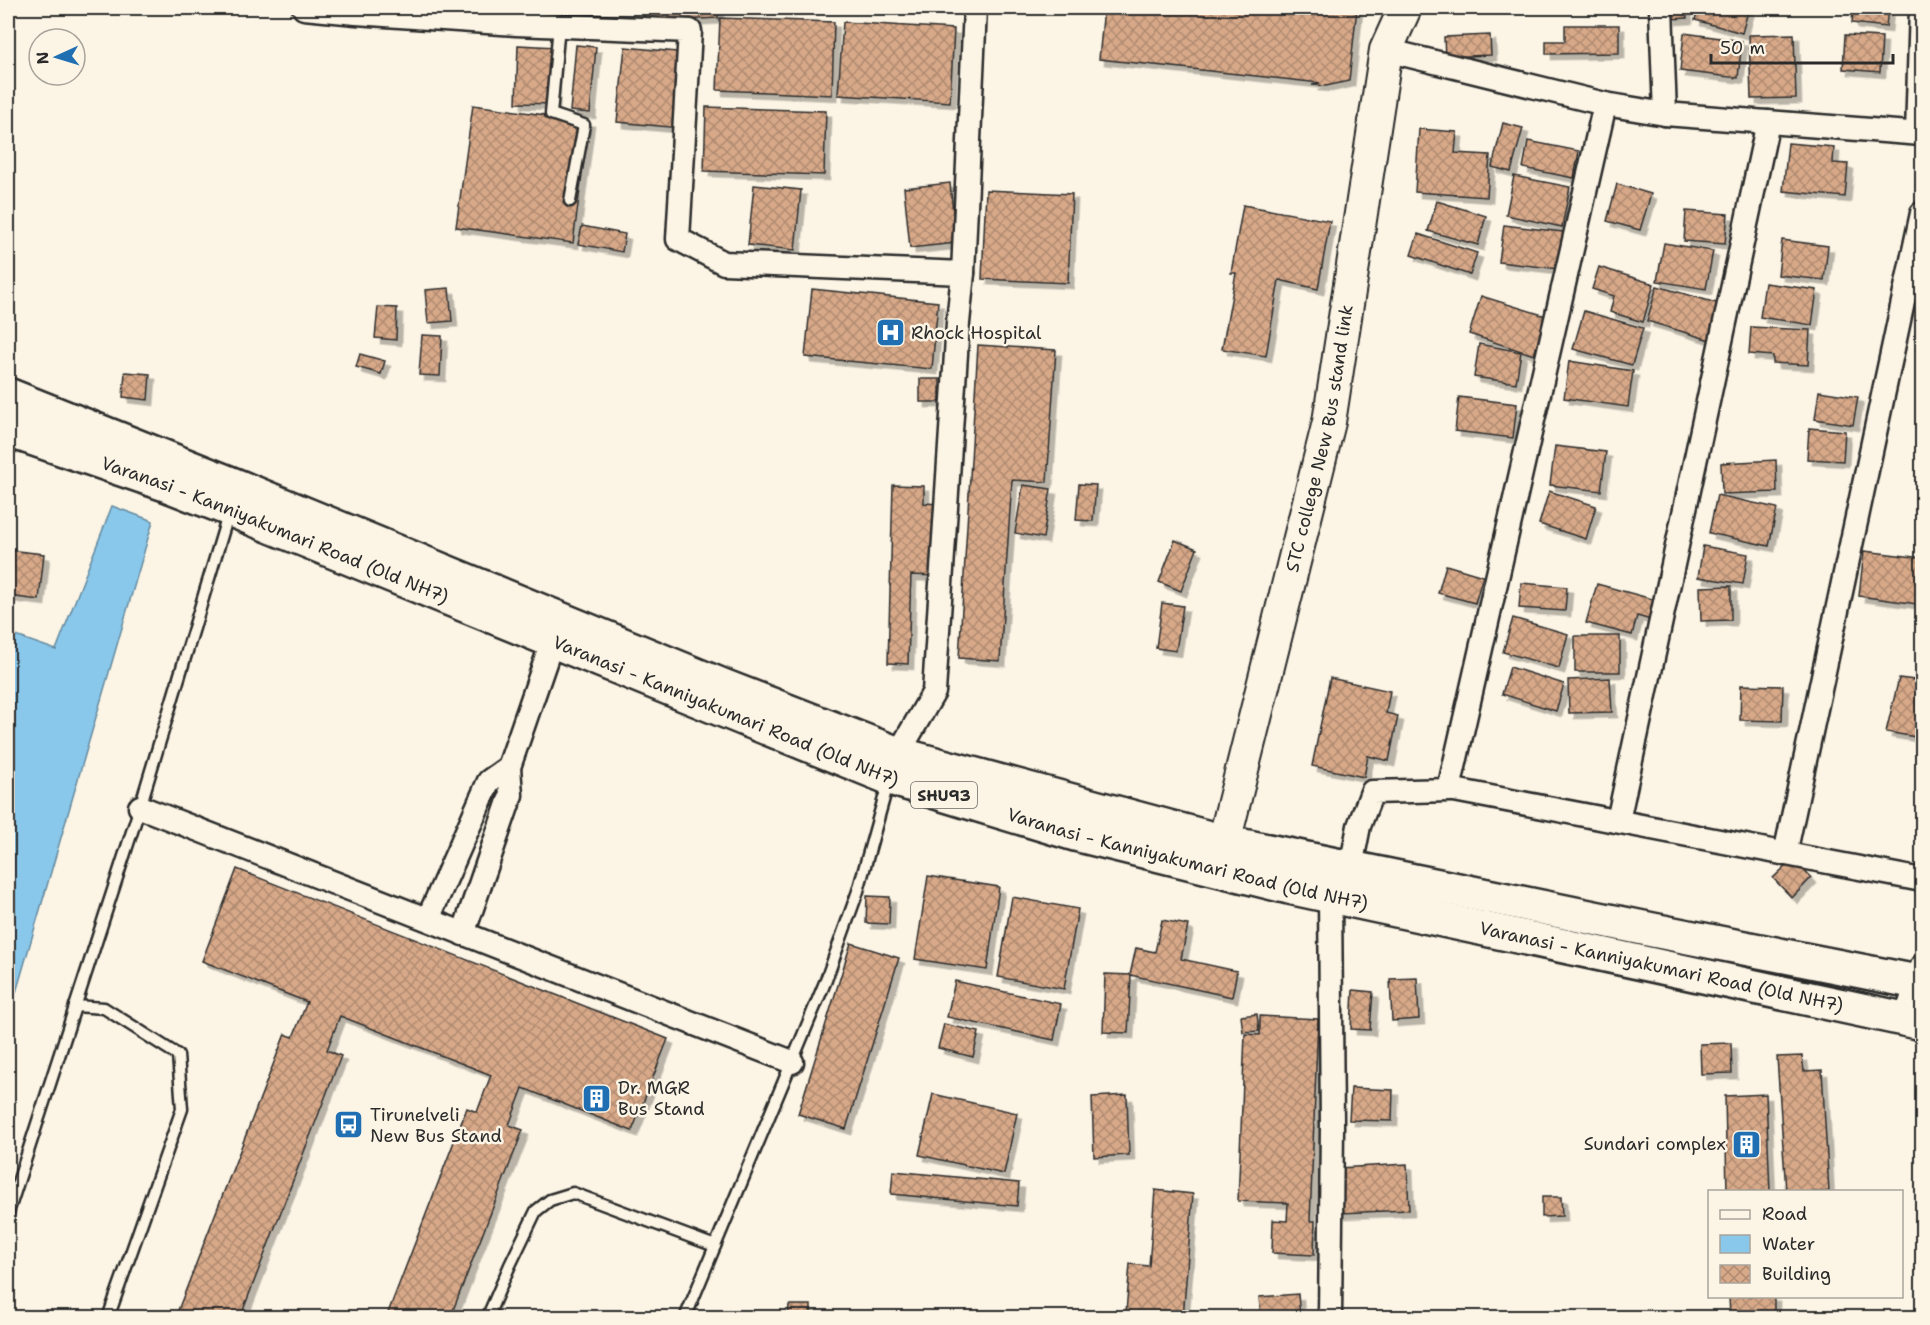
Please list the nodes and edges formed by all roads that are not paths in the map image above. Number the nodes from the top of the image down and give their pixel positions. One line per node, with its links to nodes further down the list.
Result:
1 (304, 8): 7 (street)
2 (975, 8): 15 (street)
3 (1387, 8): 8 (street)
4 (1405, 8): 8 (street, STC college New Bus stand link)
5 (1661, 8): 10 (street)
6 (1921, 8): 12 (street)
7 (559, 25): 13 (lane); 15 (street)
8 (1386, 50): 9 (street); 26 (street, STC college New Bus stand link)
9 (1605, 104): 10 (street); 22 (street)
10 (1665, 114): 11 (street)
11 (1768, 122): 12 (street); 24 (street)
12 (1920, 134)
13 (570, 201)
14 (1923, 213): 25 (street)
15 (963, 273): 20 (street)
16 (8, 395): 18 (main road, Varanasi - Kanniyakumari Road (Old NH7) / SHU93)
17 (8, 430): 18 (main road, Varanasi - Kanniyakumari Road (Old NH7) / SHU93)
18 (234, 498): 19 (main road, Varanasi - Kanniyakumari Road (Old NH7) / SHU93); 20 (main road, Varanasi - Kanniyakumari Road (Old NH7) / SHU93); 23 (lane)
19 (552, 642): 20 (main road, Varanasi - Kanniyakumari Road (Old NH7) / SHU93); 21 (street)
20 (894, 766): 26 (main road, Varanasi - Kanniyakumari Road (Old NH7) / SHU93); 35 (lane)
21 (509, 767): 30 (street); 31 (street)
22 (1450, 790): 24 (street); 27 (street)
23 (140, 807): 30 (street); 33 (lane)
24 (1618, 821): 25 (street)
25 (1785, 854): 28 (street)
26 (1220, 855): 27 (main road, Varanasi - Kanniyakumari Road (Old NH7) / SHU93); 29 (main road, Varanasi - Kanniyakumari Road (Old NH7) / SHU93)
27 (1352, 867): 32 (main road, Varanasi - Kanniyakumari Road (Old NH7) / SHU93)
28 (1923, 880)
29 (1330, 896): 34 (main road, Varanasi - Kanniyakumari Road (Old NH7) / SHU93); 41 (street)
30 (428, 920): 31 (street)
31 (463, 933): 35 (street)
32 (1921, 977): 34 (street)
33 (75, 1006): 36 (lane); 38 (lane)
34 (1914, 1021)
35 (792, 1062): 37 (lane)
36 (8, 1212)
37 (715, 1246): 39 (lane); 40 (lane)
38 (108, 1317)
39 (488, 1317)
40 (685, 1317)
41 (1330, 1317)

